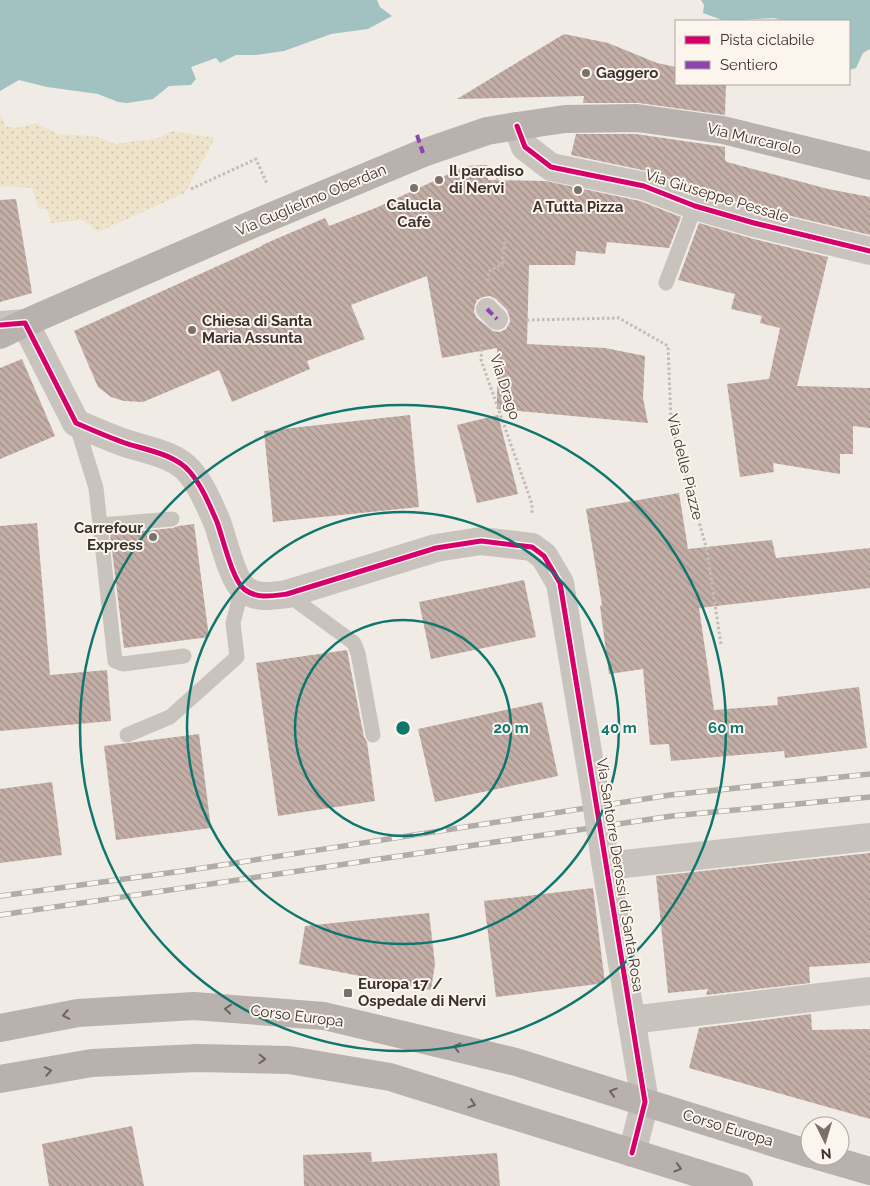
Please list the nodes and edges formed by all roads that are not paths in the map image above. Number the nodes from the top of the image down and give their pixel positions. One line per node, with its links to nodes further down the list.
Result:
1 (637, 118): 2 (main road, Via Guglielmo Oberdan); 3 (main road, Via Murcarolo)
2 (518, 126): 4 (street, Via Giuseppe Pessale); 7 (main road, Via Guglielmo Oberdan)
3 (870, 166)
4 (695, 206): 5 (street, Via Giuseppe Pessale); 6 (lane)
5 (870, 251)
6 (666, 283)
7 (12, 324): 8 (main road, Via Guglielmo Oberdan); 9 (street)
8 (0, 336)
9 (76, 423): 11 (lane); 12 (street)
10 (172, 519): 11 (lane)
11 (101, 525): 14 (lane)
12 (242, 588): 13 (street); 15 (lane)
13 (287, 594): 16 (lane); 18 (street, Via Santorre Derossi di Santa Rosa, bridge)
14 (184, 656)
15 (128, 735)
16 (373, 735)
17 (870, 837): 18 (street, Via Santorre Derossi di Santa Rosa)
18 (606, 863): 20 (street, Via Santorre Derossi di Santa Rosa)
19 (870, 991): 20 (street)
20 (631, 1020): 23 (street, Via Santorre Derossi di Santa Rosa)
21 (0, 1028): 23 (main road, Corso Europa, one-way to 21)
22 (0, 1079): 25 (main road, one-way to 25)
23 (645, 1102): 24 (main road, Corso Europa); 25 (street)
24 (800, 1151)
25 (632, 1153): 28 (main road, one-way to 28)
26 (850, 1165): 27 (main road)
27 (870, 1171)
28 (739, 1186)

